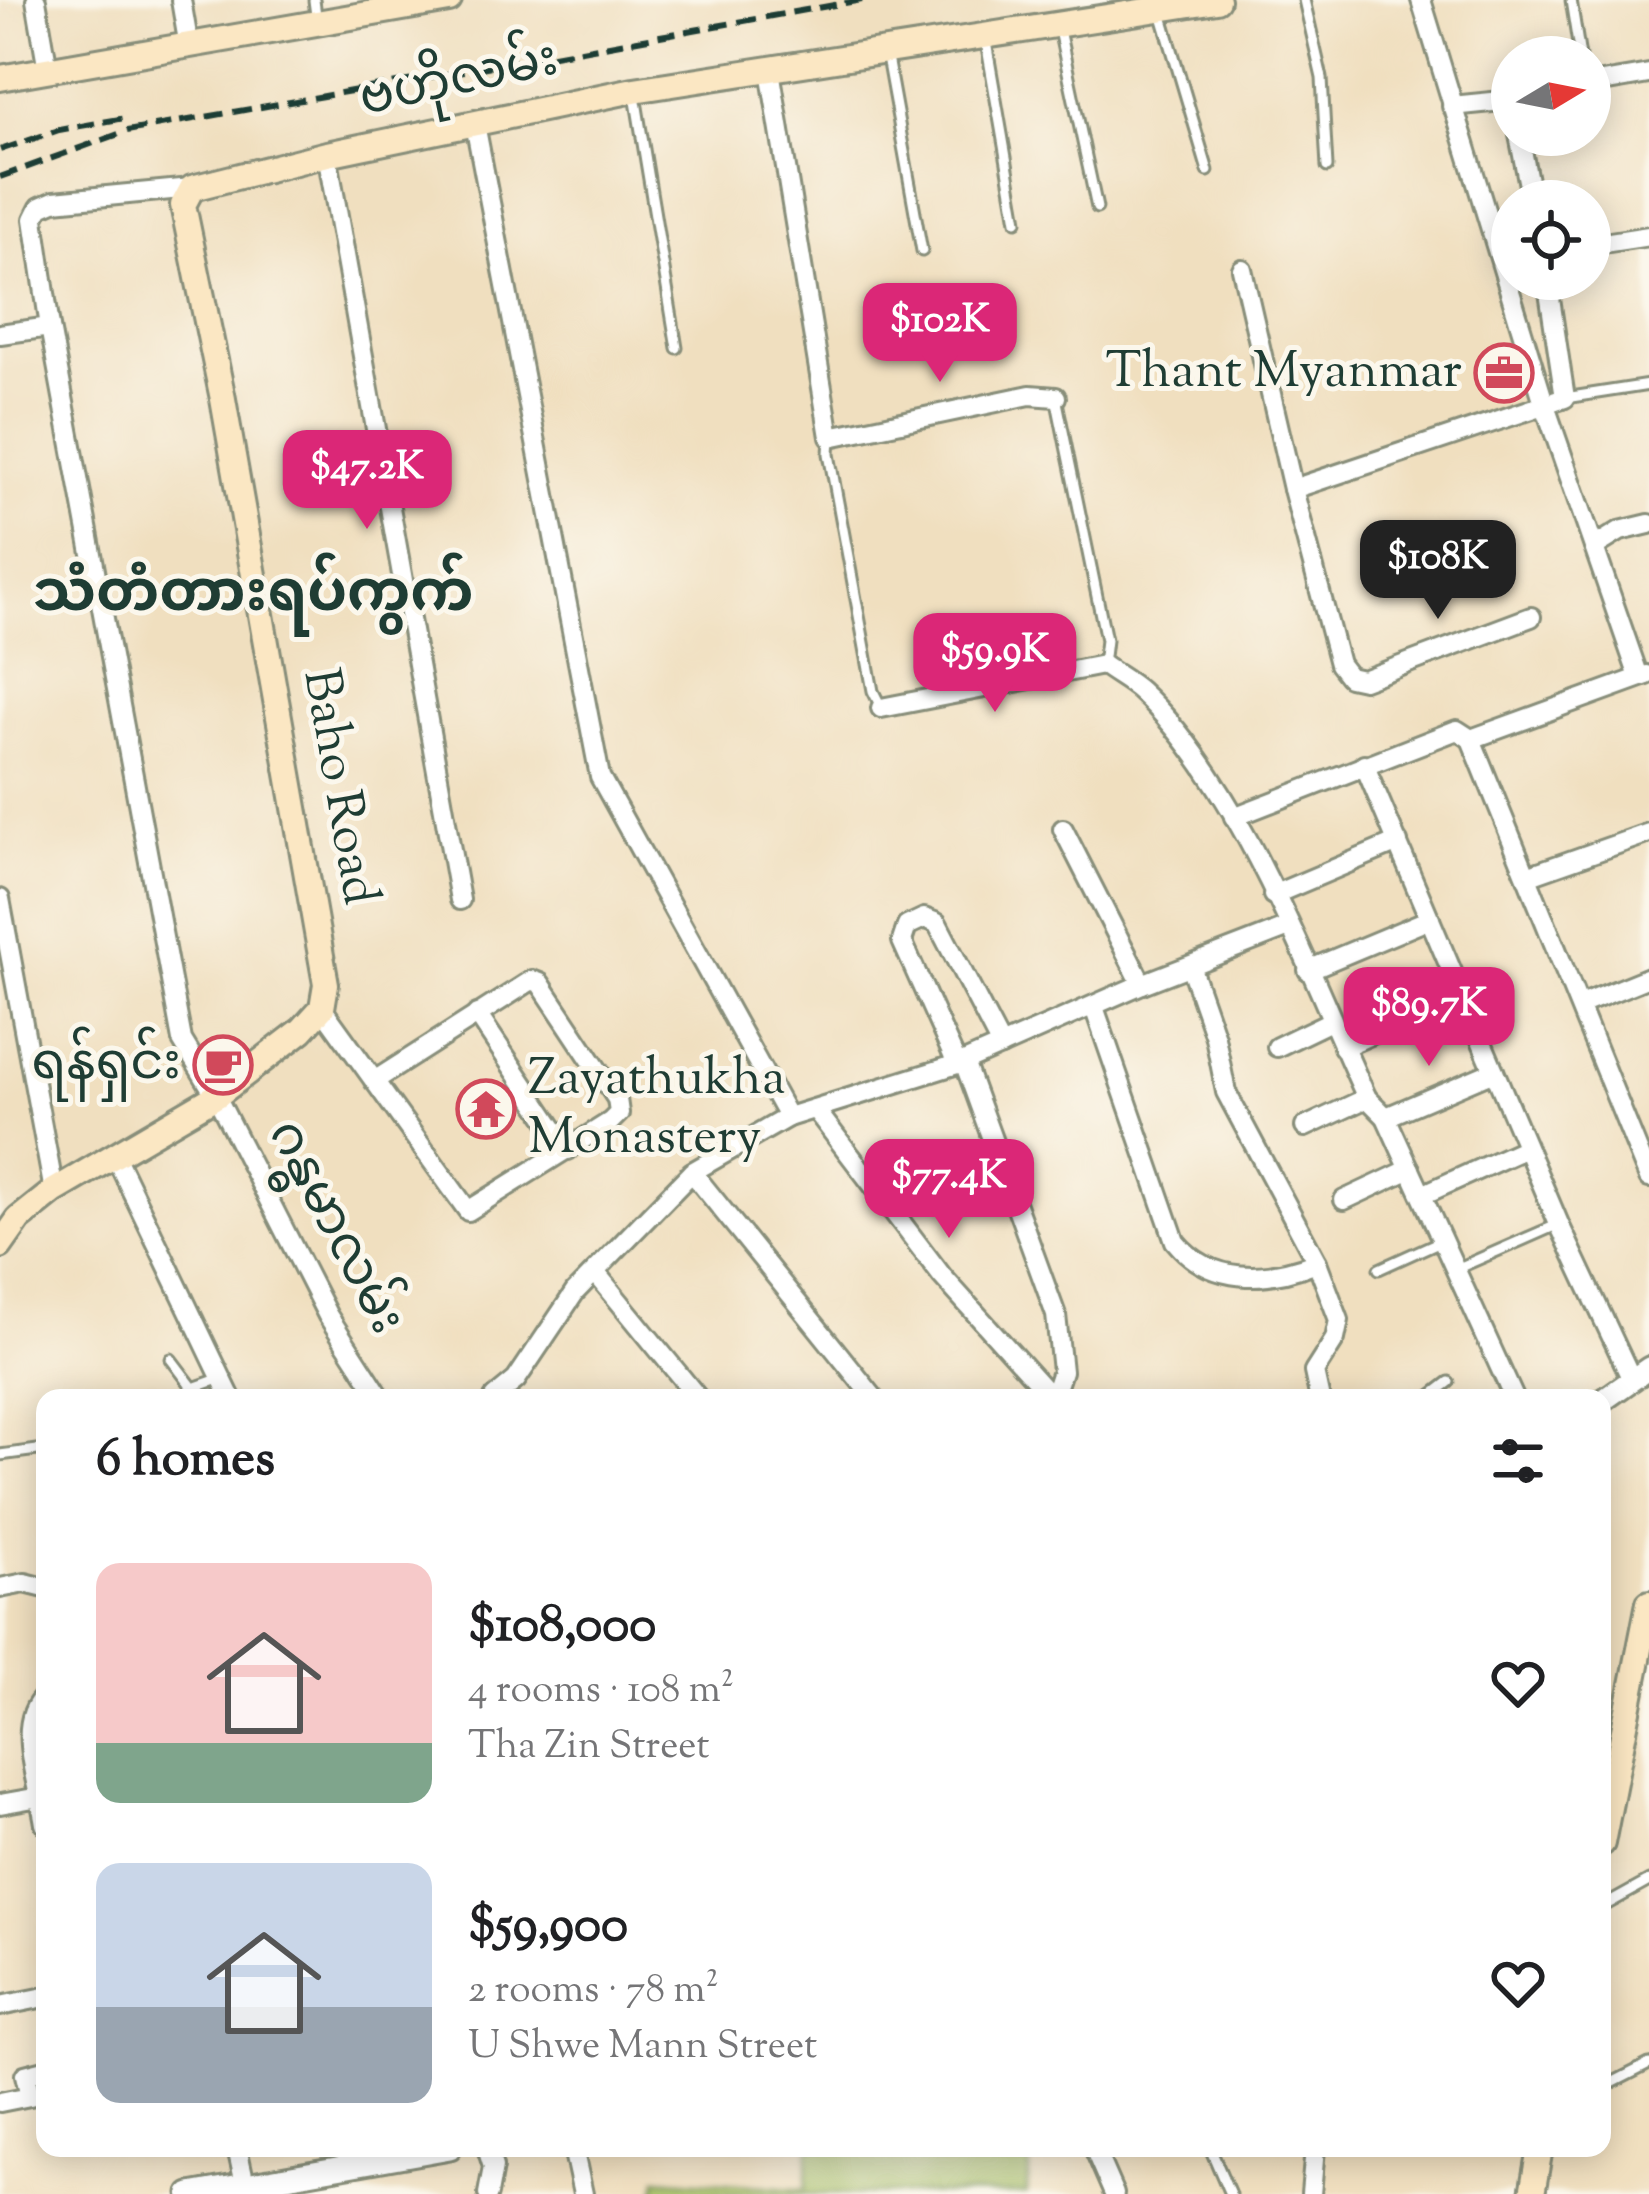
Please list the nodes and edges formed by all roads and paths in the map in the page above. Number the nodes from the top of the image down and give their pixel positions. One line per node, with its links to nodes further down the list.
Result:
1 (36, 0): 15 (street)
2 (181, 0): 13 (street)
3 (449, 0): 9 (main road)
4 (1217, 0): 8 (main road)
5 (1304, 0): 25 (lane)
6 (1421, 0): 22 (street)
7 (1571, 0): 12 (lane)
8 (1160, 9): 10 (main road, ဗဟိုလမ်း); 26 (lane)
9 (315, 11): 13 (main road)
10 (1058, 26): 11 (main road, ဗဟိုလမ်း); 28 (lane)
11 (985, 36): 14 (main road, ဗဟိုလမ်း); 29 (lane)
12 (1577, 36)
13 (189, 47): 15 (main road)
14 (886, 52): 16 (main road, ဗဟိုလမ်း); 32 (lane)
15 (48, 70): 18 (main road)
16 (770, 70): 20 (main road, ဗဟိုလမ်း); 42 (street)
17 (1649, 74): 19 (street)
18 (0, 78)
19 (1611, 80)
20 (634, 90): 23 (main road, ဗဟိုလမ်း); 37 (lane)
21 (1491, 103): 22 (street)
22 (1452, 106): 41 (street)
23 (475, 124): 24 (main road, ဗဟိုလမ်း); 81 (street)
24 (327, 154): 27 (main road, ဗဟိုလမ်း); 59 (street)
25 (1327, 167)
26 (1208, 171)
27 (192, 188): 35 (street, ဂန္ဓမာလမ်း); 69 (main road, Baho Road)
28 (1097, 208)
29 (1017, 221)
30 (1649, 236): 31 (street)
31 (1611, 242)
32 (922, 251)
33 (1242, 269): 43 (street)
34 (1549, 300): 40 (street)
35 (50, 327): 36 (street); 78 (street, ဂန္ဓမာလမ်း)
36 (0, 334)
37 (677, 348)
38 (1649, 385): 40 (lane)
39 (1056, 397): 42 (street); 47 (lane)
40 (1565, 398): 41 (street)
41 (1544, 403): 43 (street); 45 (street)
42 (830, 436): 49 (lane)
43 (1293, 489): 46 (street)
44 (1649, 524): 45 (street)
45 (1594, 547): 48 (street)
46 (1531, 616)
47 (1102, 665): 49 (street); 52 (street)
48 (1644, 676): 50 (street)
49 (881, 708)
50 (1471, 739): 51 (street); 56 (street)
51 (1364, 764): 52 (street); 55 (street)
52 (1234, 817): 57 (street)
53 (1063, 829): 65 (street)
54 (1649, 832): 56 (street)
55 (1398, 842): 57 (street); 60 (street)
56 (1527, 876): 67 (street)
57 (1273, 895): 61 (street)
58 (0, 899): 90 (street)
59 (460, 900)
60 (1430, 919): 63 (street); 66 (street)
61 (1289, 927): 62 (street); 63 (street)
62 (1191, 968): 65 (street); 96 (street)
63 (1308, 970): 71 (street)
64 (1649, 977): 67 (street)
65 (1142, 984): 68 (street)
66 (1462, 995): 74 (street); 76 (street)
67 (1580, 1005): 89 (street)
68 (1094, 1007): 72 (street); 96 (street)
69 (322, 1008): 77 (street); 78 (main road)
70 (477, 1014): 77 (street); 85 (street); 85 (street)
71 (1331, 1021): 73 (street); 74 (street)
72 (1001, 1046): 75 (street); 75 (street)
73 (1277, 1047)
74 (1343, 1047): 79 (street)
75 (960, 1063): 80 (street); 112 (street)
76 (1494, 1071): 82 (street); 84 (street)
77 (374, 1081): 85 (street)
78 (216, 1096): 86 (main road); 106 (street, ဂန္ဓမာလမ်း)
79 (1367, 1098): 82 (street); 83 (street)
80 (814, 1109): 81 (street); 111 (street)
81 (788, 1117): 88 (street)
82 (1386, 1117): 87 (street)
83 (1305, 1127)
84 (1526, 1148): 91 (street); 93 (street)
85 (568, 1150)
86 (116, 1158): 90 (main road); 102 (street)
87 (1410, 1168): 91 (street); 92 (street)
88 (692, 1172): 99 (street); 110 (street)
89 (1649, 1178)
90 (54, 1191): 95 (main road)
91 (1422, 1195): 94 (street)
92 (1344, 1200)
93 (1558, 1224): 98 (lane); 101 (street)
94 (1443, 1240): 97 (lane); 98 (street)
95 (0, 1246)
96 (1317, 1262): 113 (street)
97 (1379, 1269)
98 (1456, 1269): 115 (street)
99 (595, 1272): 103 (street); 109 (street)
100 (171, 1359): 102 (lane)
101 (1640, 1374): 116 (street)
102 (221, 1378): 105 (street)
103 (516, 1380): 107 (street); 108 (street)
104 (1449, 1382): 114 (lane)
105 (226, 1389)
106 (375, 1389)
107 (505, 1389)
108 (523, 1389)
109 (691, 1389)
110 (867, 1389)
111 (1044, 1389)
112 (1055, 1389)
113 (1318, 1389)
114 (1440, 1389)
115 (1510, 1389)
116 (1611, 1395)
117 (36, 1450): 118 (lane)
118 (0, 1455)
119 (36, 1586): 120 (street)
120 (0, 1588)
121 (1649, 1603): 125 (main road)
122 (36, 1705): 123 (street)
123 (36, 1766)
124 (36, 1797): 126 (street)
125 (1611, 1797)
126 (0, 1804)
127 (1649, 1881): 128 (lane)
128 (1611, 1902)
129 (36, 1999): 130 (street)
130 (0, 2006)
131 (1649, 2064): 133 (lane)
132 (36, 2073): 134 (street)
133 (1611, 2083)
134 (0, 2102)
135 (239, 2157): 143 (street)
136 (399, 2157): 143 (street)
137 (490, 2157): 145 (street)
138 (575, 2157): 146 (street)
139 (1098, 2157): 147 (street)
140 (1214, 2157): 148 (lane)
141 (1314, 2157): 149 (street)
142 (1538, 2157): 150 (main road)
143 (245, 2184): 144 (street)
144 (190, 2194)
145 (488, 2194)
146 (583, 2194)
147 (1114, 2194)
148 (1230, 2194)
149 (1311, 2194)
150 (1532, 2194)

